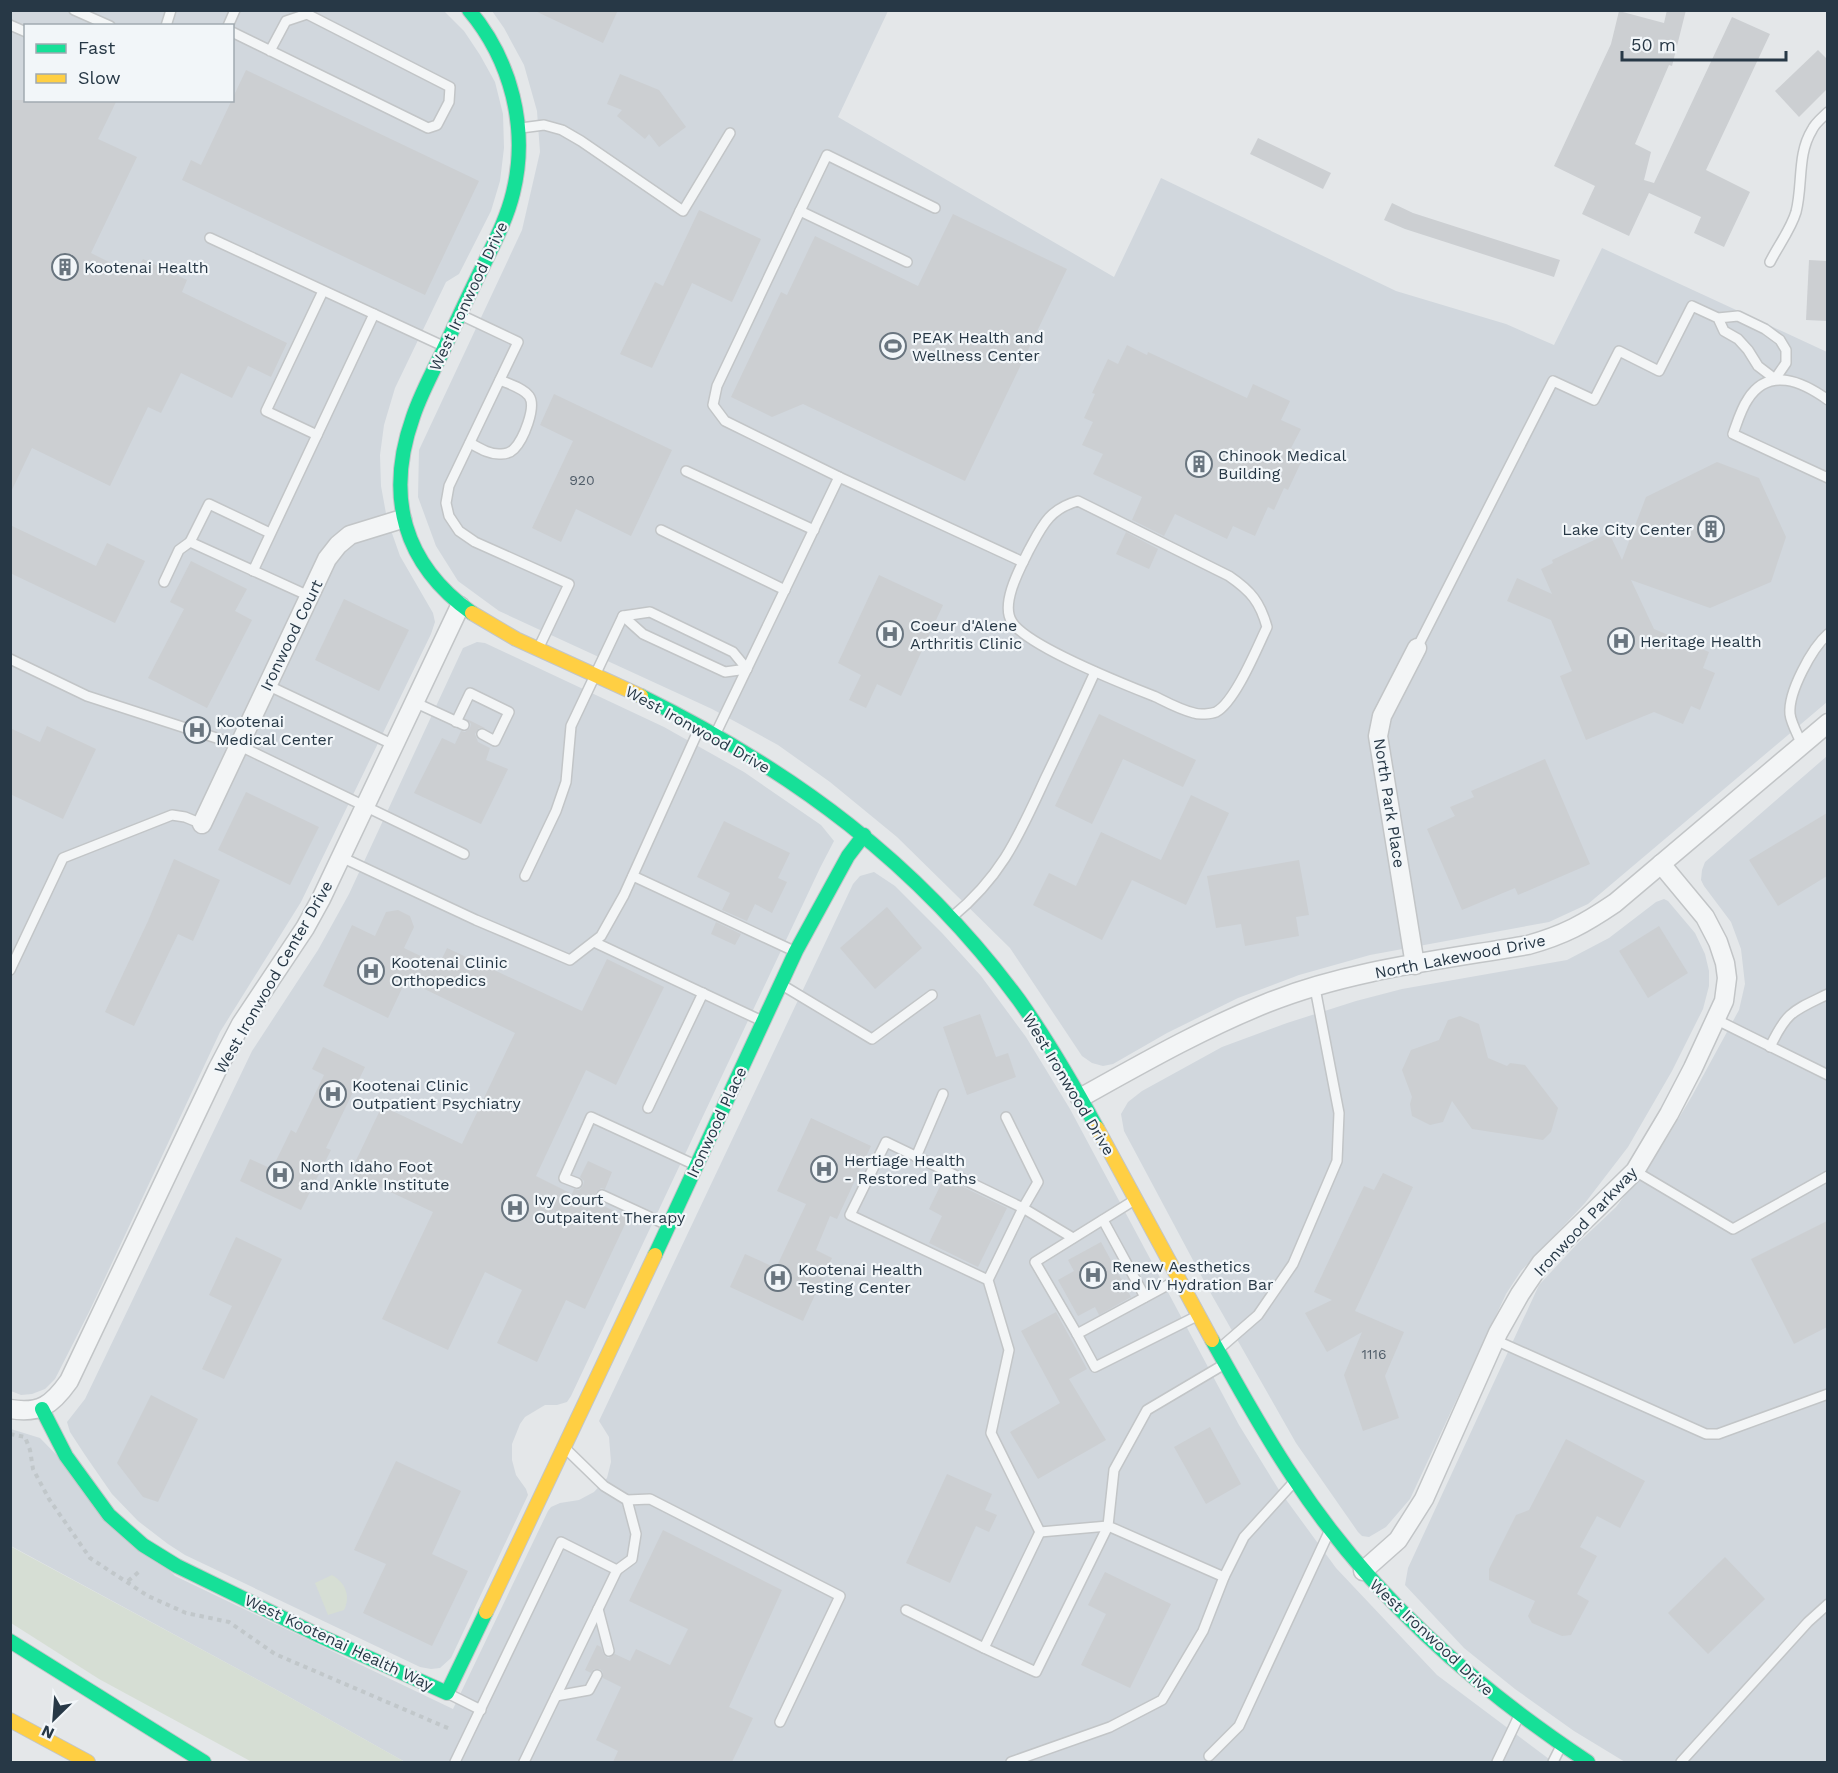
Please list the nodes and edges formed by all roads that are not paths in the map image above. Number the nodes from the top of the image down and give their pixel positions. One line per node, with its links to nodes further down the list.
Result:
1 (74, 10): 5 (lane)
2 (235, 10): 6 (lane)
3 (472, 12): 11 (main road, West Ironwood Drive)
4 (10, 24): 7 (lane)
5 (106, 24)
6 (229, 24)
7 (24, 31)
8 (234, 33): 9 (lane)
9 (270, 51): 9 (lane)
10 (1827, 112): 17 (lane)
11 (519, 128): 12 (lane); 20 (main road, West Ironwood Drive)
12 (729, 133)
13 (934, 208): 14 (lane)
14 (800, 211): 16 (lane); 29 (lane)
15 (210, 238): 18 (lane)
16 (907, 262)
17 (1770, 262)
18 (323, 291): 19 (lane); 26 (lane)
19 (374, 314): 22 (lane); 26 (lane)
20 (461, 315): 22 (main road, West Ironwood Drive); 24 (lane)
21 (1718, 318): 23 (lane); 23 (lane); 44 (lane)
22 (446, 347): 31 (main road, West Ironwood Drive)
23 (1775, 379): 25 (lane); 30 (lane)
24 (500, 380): 27 (lane); 27 (lane)
25 (1827, 400)
26 (317, 435): 34 (lane)
27 (470, 443): 45 (lane)
28 (686, 471): 33 (lane)
29 (839, 477): 33 (lane); 36 (lane)
30 (1827, 478)
31 (402, 519): 40 (street, Ironwood Court); 41 (main road, West Ironwood Drive)
32 (662, 530): 39 (lane)
33 (814, 530): 39 (lane)
34 (270, 533): 35 (lane); 37 (lane)
35 (190, 542): 37 (lane); 38 (lane)
36 (1023, 562): 48 (lane); 48 (lane)
37 (253, 571): 40 (lane)
38 (164, 582)
39 (785, 590): 47 (lane)
40 (309, 596): 50 (street, Ironwood Court)
41 (460, 606): 45 (main road, West Ironwood Drive); 51 (street, West Ironwood Center Drive)
42 (622, 616): 47 (lane); 47 (lane); 49 (lane)
43 (1827, 634): 58 (lane)
44 (1417, 648): 70 (street, North Park Place)
45 (538, 649): 49 (main road, West Ironwood Drive)
46 (10, 659): 56 (lane)
47 (747, 669): 55 (lane)
48 (1095, 672): 67 (lane)
49 (595, 674): 53 (main road, West Ironwood Drive); 65 (lane)
50 (267, 685): 56 (street, Ironwood Court); 57 (lane)
51 (414, 702): 54 (lane); 57 (street, West Ironwood Center Drive)
52 (1827, 723): 58 (street, North Lakewood Drive)
53 (700, 727): 55 (main road, West Ironwood Drive); 66 (lane)
54 (482, 734)
55 (715, 735): 61 (main road, West Ironwood Drive)
56 (238, 745): 59 (lane); 60 (street, Ironwood Court)
57 (394, 745): 59 (street, West Ironwood Center Drive)
58 (1802, 745): 64 (street, North Lakewood Drive)
59 (364, 807): 62 (lane); 63 (street, West Ironwood Center Drive)
60 (202, 824): 71 (lane)
61 (864, 835): 67 (main road, West Ironwood Drive); 69 (main road, Ironwood Place)
62 (464, 854)
63 (341, 857): 68 (lane); 106 (street, West Ironwood Center Drive)
64 (1661, 864): 70 (street, North Lakewood Drive); 77 (street, Ironwood Parkway)
65 (525, 876)
66 (633, 876): 68 (lane); 69 (lane)
67 (951, 919): 82 (main road, West Ironwood Drive)
68 (594, 942): 74 (lane)
69 (796, 951): 72 (main road, Ironwood Place)
70 (1415, 965): 73 (street, North Lakewood Drive)
71 (10, 970)
72 (780, 983): 75 (lane); 78 (main road, Ironwood Place)
73 (1315, 987): 82 (street, North Lakewood Drive); 102 (lane)
74 (703, 993): 78 (lane); 83 (lane)
75 (932, 994)
76 (1827, 994): 79 (lane)
77 (1715, 1019): 79 (lane); 87 (street, Ironwood Parkway)
78 (762, 1021): 86 (main road, Ironwood Place)
79 (1770, 1047): 80 (lane)
80 (1827, 1075)
81 (943, 1094): 85 (lane)
82 (1080, 1098): 91 (main road, West Ironwood Drive)
83 (648, 1108)
84 (1006, 1117): 92 (lane)
85 (916, 1157): 92 (lane); 97 (lane)
86 (696, 1165): 89 (lane); 94 (main road, Ironwood Place)
87 (1635, 1171): 88 (lane); 101 (street, Ironwood Parkway)
88 (1827, 1176)
89 (577, 1184)
90 (602, 1195): 94 (lane)
91 (1135, 1200): 93 (lane); 96 (main road, West Ironwood Drive)
92 (1023, 1208): 95 (lane); 97 (lane)
93 (1103, 1220): 95 (lane); 98 (lane)
94 (668, 1226): 107 (main road, Ironwood Place)
95 (1073, 1238): 100 (lane)
96 (1179, 1279): 98 (lane); 99 (main road, West Ironwood Drive)
97 (988, 1280): 112 (lane)
98 (1145, 1297): 100 (lane)
99 (1199, 1315): 100 (lane); 102 (main road, West Ironwood Drive)
100 (1077, 1334)
101 (1495, 1340): 104 (lane); 114 (street, Ironwood Parkway)
102 (1218, 1350): 103 (main road, West Ironwood Drive)
103 (1226, 1363): 108 (main road, West Ironwood Drive); 110 (lane)
104 (1827, 1394)
105 (10, 1409): 106 (street)
106 (42, 1409): 123 (main road, West Kootenai Health Way)
107 (565, 1448): 109 (lane); 123 (main road, West Kootenai Health Way)
108 (1294, 1481): 111 (main road, West Ironwood Drive); 115 (lane)
109 (627, 1500): 113 (lane); 129 (lane)
110 (1108, 1526): 112 (lane); 115 (lane); 120 (lane)
111 (1330, 1530): 114 (main road, West Ironwood Drive); 131 (lane)
112 (1040, 1532): 120 (lane)
113 (617, 1570): 117 (lane); 126 (lane)
114 (1363, 1571): 127 (main road, West Ironwood Drive)
115 (1224, 1577): 137 (lane)
116 (1827, 1605): 141 (lane)
117 (598, 1609): 121 (lane); 124 (lane)
118 (906, 1610): 120 (lane)
119 (10, 1641): 134 (main road)
120 (984, 1648)
121 (609, 1651)
122 (597, 1676): 124 (lane)
123 (447, 1693): 126 (lane)
124 (556, 1696): 136 (lane)
125 (91, 1708): 133 (main road)
126 (481, 1710): 135 (lane)
127 (1519, 1716): 130 (main road, West Ironwood Drive); 138 (lane)
128 (10, 1720): 132 (main road)
129 (780, 1722)
130 (1561, 1746): 139 (lane); 140 (main road, West Ironwood Drive)
131 (1209, 1756)
132 (88, 1762)
133 (192, 1762)
134 (204, 1762)
135 (455, 1762)
136 (524, 1762)
137 (1011, 1762)
138 (1497, 1762)
139 (1553, 1762)
140 (1588, 1762)
141 (1681, 1762)

